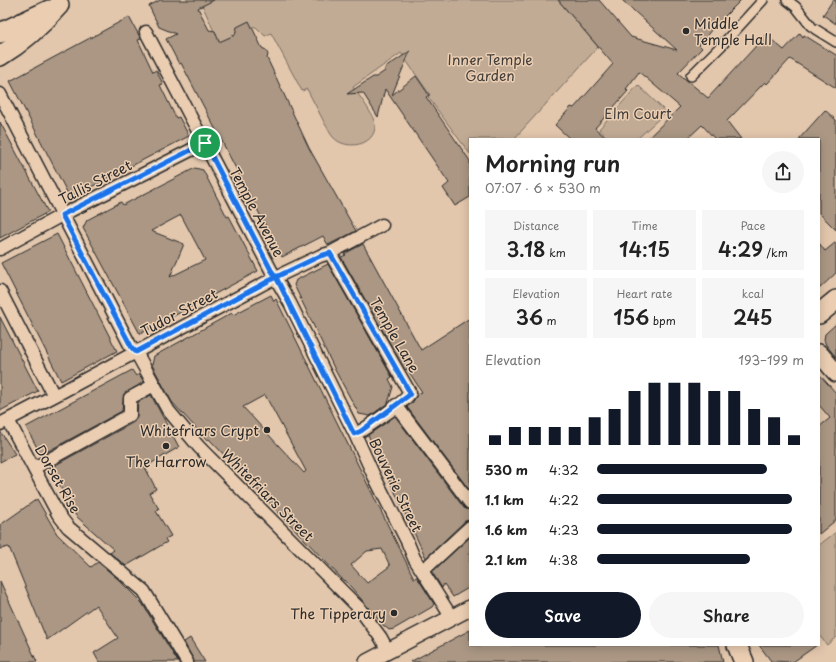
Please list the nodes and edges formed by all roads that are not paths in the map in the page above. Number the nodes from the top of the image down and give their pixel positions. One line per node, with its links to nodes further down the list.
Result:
1 (763, 0): 8 (street)
2 (787, 0): 6 (street)
3 (63, 3): 5 (main road); 7 (main road)
4 (146, 32): 10 (street, Temple Avenue)
5 (0, 33)
6 (836, 42)
7 (0, 56)
8 (691, 76)
9 (0, 94): 11 (street, Whitefriars Street)
10 (205, 143): 11 (street, Tallis Street); 15 (street, Temple Avenue)
11 (62, 215): 13 (street, Tallis Street); 19 (street, Whitefriars Street)
12 (382, 226): 14 (street, Tudor Street)
13 (0, 249)
14 (330, 253): 15 (street, Tudor Street); 24 (street, Temple Lane)
15 (276, 277): 19 (street, Tudor Street); 26 (street, Bouverie Street)
16 (0, 291): 23 (street)
17 (836, 300): 18 (main road)
18 (820, 313)
19 (136, 352): 22 (street, Whitefriars Street); 23 (street, Tudor Street)
20 (820, 354): 21 (main road)
21 (836, 374)
22 (154, 385): 27 (street); 34 (street, Whitefriars Street)
23 (54, 396): 25 (street, Tudor Street)
24 (396, 405): 26 (street, Temple Lane); 28 (street)
25 (2, 423): 27 (street, Dorset Rise)
26 (354, 434): 30 (street, Bouverie Street)
27 (34, 468): 35 (street, Dorset Rise)
28 (469, 502)
29 (469, 528): 30 (street)
30 (422, 570): 32 (street, Bouverie Street)
31 (469, 609): 32 (street)
32 (452, 618): 34 (street)
33 (737, 646): 37 (main road)
34 (388, 651): 36 (street)
35 (187, 662)
36 (366, 662)
37 (744, 662)

